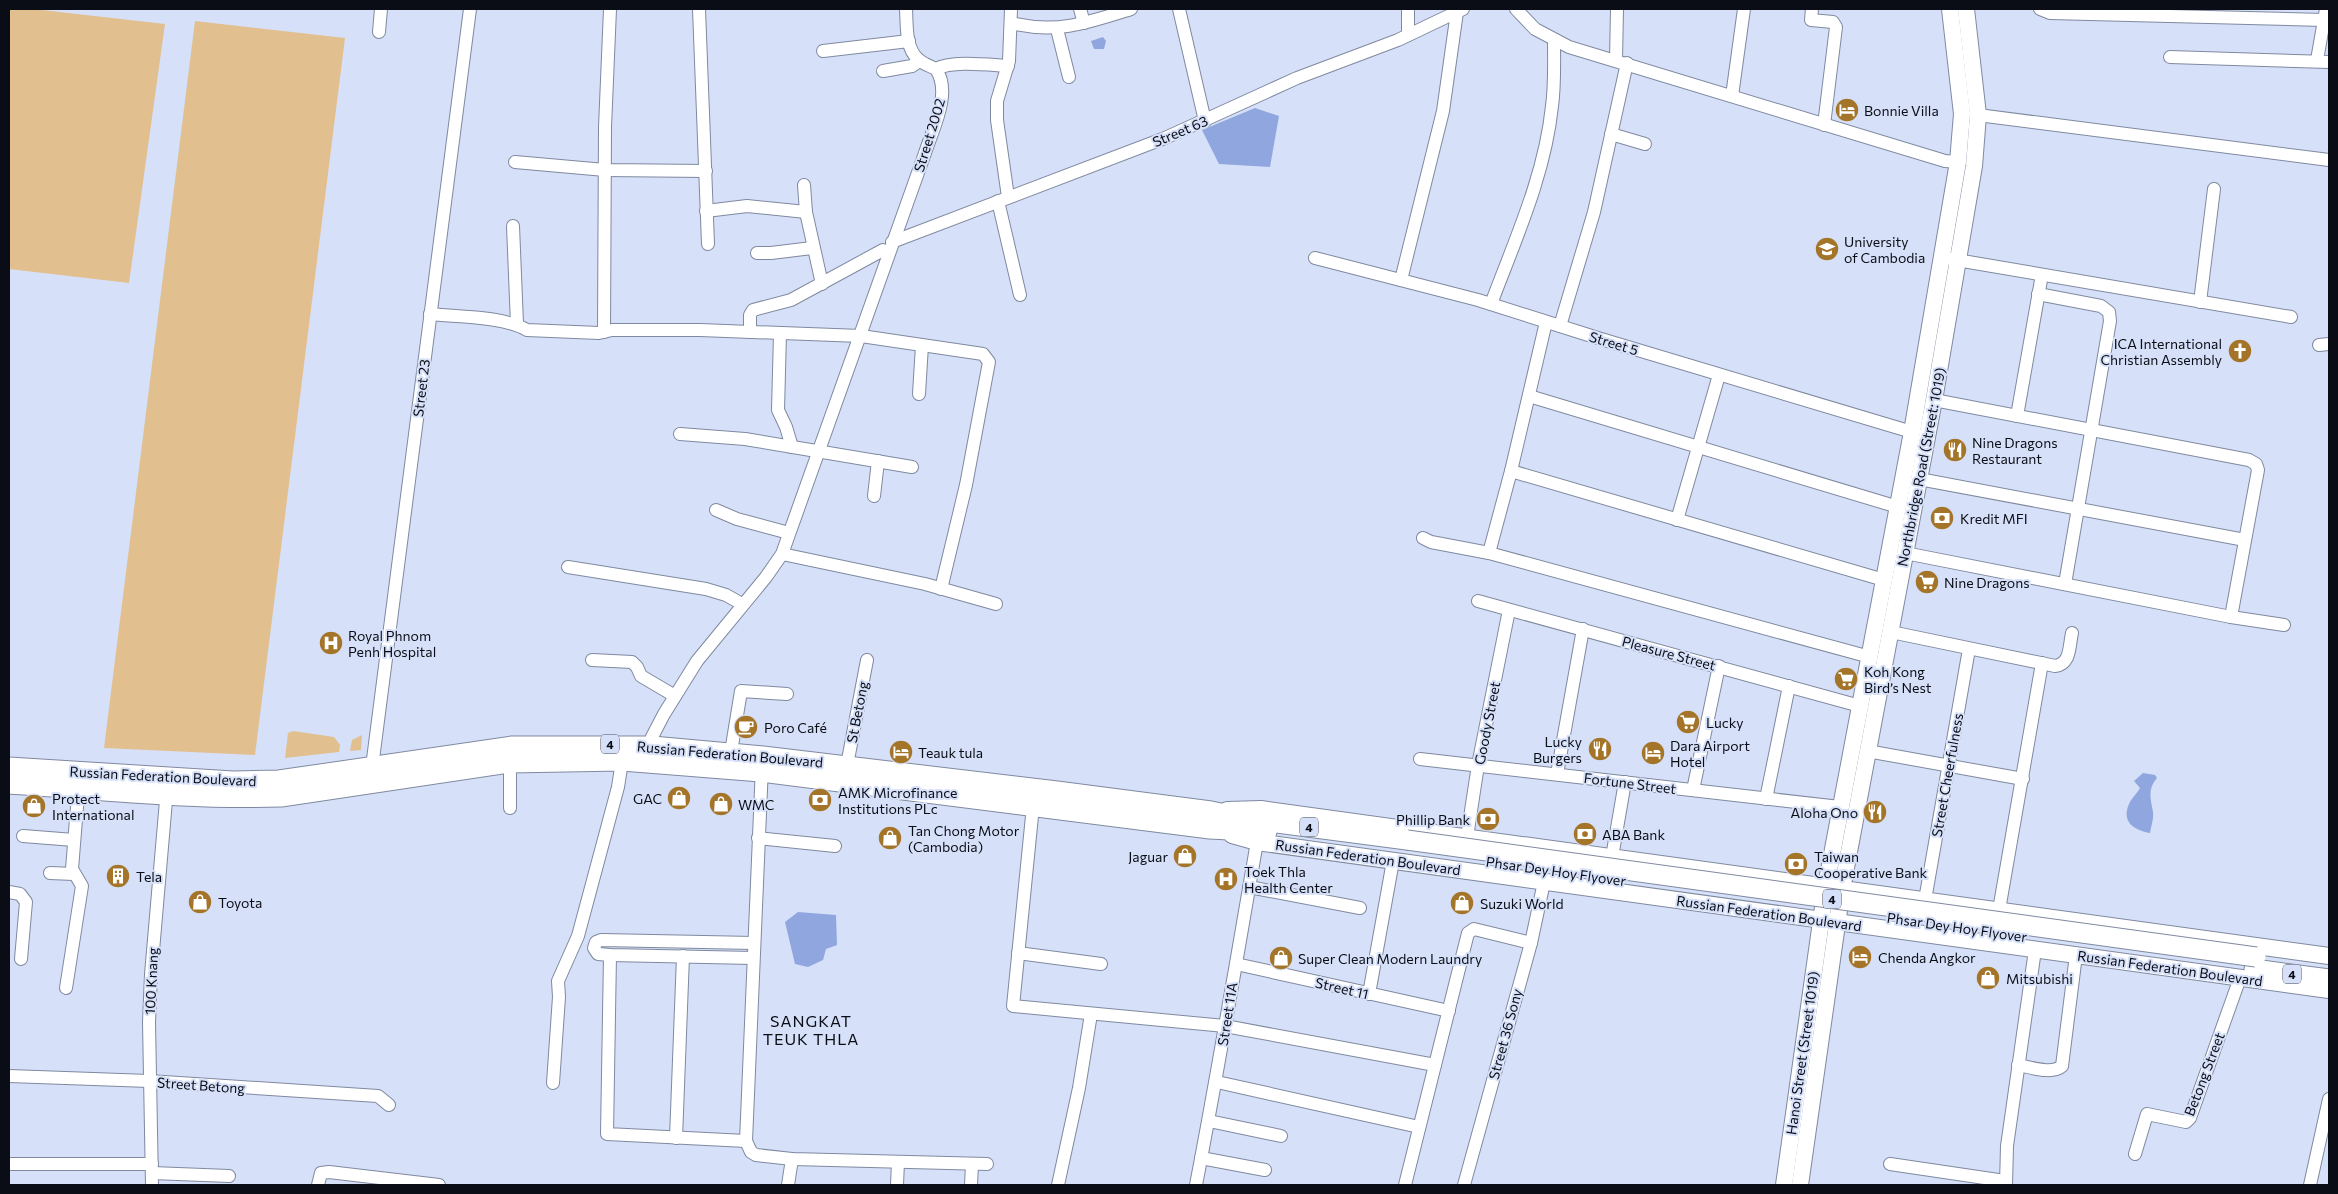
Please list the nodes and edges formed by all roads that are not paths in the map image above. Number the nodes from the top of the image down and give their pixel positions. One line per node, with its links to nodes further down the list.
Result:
1 (381, 9): 23 (street)
2 (470, 9): 66 (street, Street 23)
3 (610, 9): 45 (street)
4 (698, 9): 46 (street)
5 (906, 9): 25 (street)
6 (1011, 9): 20 (street)
7 (1080, 9): 21 (street)
8 (1131, 9): 21 (street)
9 (1179, 9): 38 (street)
10 (1408, 9): 24 (street)
11 (1516, 9): 26 (street)
12 (1617, 9): 31 (street)
13 (1744, 9): 36 (street)
14 (1812, 9): 39 (street)
15 (1950, 9): 44 (main road, Northbridge Road (Street: 1019))
16 (1966, 9): 37 (main road, Northbridge Road (Street: 1019))
17 (2040, 9): 19 (street)
18 (1460, 10): 24 (street, Street 63); 60 (street)
19 (2326, 15): 30 (street)
20 (1011, 23): 22 (street); 32 (street)
21 (1084, 23): 22 (street)
22 (1057, 29): 35 (street)
23 (379, 32)
24 (1408, 35): 38 (street, Street 63)
25 (909, 41): 27 (street); 29 (street)
26 (1554, 41): 31 (street); 65 (street)
27 (823, 51)
28 (2170, 57): 30 (street)
29 (919, 61): 33 (street); 34 (street)
30 (2323, 61)
31 (1621, 62): 36 (street); 40 (street)
32 (1008, 66): 33 (street); 49 (street)
33 (936, 69): 54 (street, Street 2002)
34 (883, 71)
35 (1069, 77)
36 (1732, 96): 39 (street)
37 (1978, 115): 42 (street); 58 (main road, Northbridge Road (Street: 1019))
38 (1205, 121): 49 (street, Street 63)
39 (1824, 125): 44 (street)
40 (1610, 134): 41 (street); 70 (street)
41 (1645, 144)
42 (2329, 160)
43 (515, 162): 45 (street)
44 (1958, 162): 58 (main road, Northbridge Road (Street: 1019))
45 (605, 170): 46 (street); 71 (street)
46 (706, 171): 50 (street)
47 (804, 185): 51 (street)
48 (2214, 189): 64 (street)
49 (1003, 199): 54 (street, Street 63); 63 (street)
50 (706, 211): 51 (street); 53 (street)
51 (806, 212): 55 (street)
52 (513, 226): 69 (street)
53 (708, 244)
54 (890, 247): 61 (street, Street 63); 74 (street, Street 2002)
55 (812, 248): 56 (street); 61 (street)
56 (757, 253)
57 (1315, 258): 60 (street, Street 5)
58 (1951, 259): 59 (street); 79 (main road, Northbridge Road (Street: 1019)); 82 (main road, Northbridge Road (Street: 1019))
59 (2041, 277): 62 (street); 64 (street)
60 (1401, 280): 65 (street, Street 5)
61 (822, 284): 72 (street)
62 (2038, 294): 80 (street); 81 (street)
63 (1020, 295)
64 (2200, 302): 67 (street)
65 (1491, 304): 68 (street, Street 5)
66 (430, 314): 69 (street); 135 (street, Street 23)
67 (2290, 317)
68 (1546, 322): 70 (street, Street 5); 78 (street)
69 (517, 324): 71 (street)
70 (1560, 326): 76 (street, Street 5)
71 (604, 332): 72 (street)
72 (750, 332): 73 (street)
73 (780, 333): 74 (street); 84 (street)
74 (861, 336): 75 (street); 86 (street, Street 2002)
75 (922, 345): 77 (street); 105 (street)
76 (1719, 375): 82 (street, Street 5); 85 (street)
77 (919, 394)
78 (1529, 396): 85 (street); 89 (street)
79 (1934, 400): 80 (street); 90 (main road, Northbridge Road (Street: 1019))
80 (2017, 416): 81 (street)
81 (2091, 430): 93 (street); 98 (street)
82 (1912, 432): 92 (main road, Northbridge Road (Street: 1019))
83 (680, 434): 84 (street)
84 (792, 447): 86 (street)
85 (1698, 447): 92 (street); 95 (street)
86 (818, 452): 87 (street); 96 (street, Street 2002)
87 (878, 461): 88 (street); 91 (street)
88 (912, 467)
89 (1511, 471): 95 (street); 99 (street)
90 (1919, 479): 93 (street); 100 (main road, Northbridge Road (Street: 1019))
91 (874, 496)
92 (1898, 507): 103 (main road, Northbridge Road (Street: 1019))
93 (2078, 509): 98 (street); 104 (street)
94 (716, 510): 96 (street)
95 (1677, 520): 103 (street)
96 (789, 532): 101 (street, Street 2002)
97 (1423, 538): 99 (street)
98 (2245, 540): 110 (street)
99 (1489, 553): 116 (street)
100 (1905, 553): 104 (street); 113 (main road, Northbridge Road (Street: 1019))
101 (782, 554): 105 (street); 107 (street, Street 2002)
102 (568, 567): 107 (street)
103 (1884, 580): 116 (main road, Northbridge Road (Street: 1019))
104 (2065, 584): 110 (street)
105 (941, 589): 108 (street)
106 (1478, 601): 109 (street, Pleasure Street)
107 (742, 604): 123 (street, Street 2002)
108 (996, 604)
109 (1509, 610): 112 (street, Pleasure Street); 133 (street, Goody Street)
110 (2230, 616): 111 (street)
111 (2284, 625)
112 (1584, 630): 120 (street, Pleasure Street); 137 (street)
113 (1891, 632): 115 (street); 126 (main road, Northbridge Road (Street: 1019))
114 (2072, 633): 119 (street)
115 (1969, 649): 119 (street); 136 (street, Street Cheerfulness)
116 (1870, 657): 124 (main road, Northbridge Road (Street: 1019))
117 (592, 660): 123 (street)
118 (867, 660): 132 (street, St Betong)
119 (2042, 663): 138 (street)
120 (1719, 666): 121 (street, Pleasure Street); 143 (street)
121 (1789, 686): 124 (street, Pleasure Street); 144 (street)
122 (787, 694): 127 (street)
123 (674, 696): 125 (street, Street 2002)
124 (1860, 706): 146 (main road, Northbridge Road (Street: 1019))
125 (652, 746): 127 (highway, Russian Federation Boulevard / 4); 135 (highway, Russian Federation Boulevard / 4)
126 (1867, 751): 136 (street); 161 (main road, Northbridge Road (Street: 1019))
127 (731, 752): 131 (highway, Russian Federation Boulevard / 4)
128 (1420, 759): 133 (street, Fortune Street)
129 (622, 761): 130 (highway, Russian Federation Boulevard / 4); 131 (highway, Russian Federation Boulevard / 4); 195 (street)
130 (510, 762): 142 (highway, Russian Federation Boulevard / 4); 147 (street)
131 (762, 764): 132 (highway, Russian Federation Boulevard / 4); 145 (highway, Russian Federation Boulevard / 4); 151 (street)
132 (848, 765): 148 (highway, Russian Federation Boulevard / 4)
133 (1478, 765): 137 (street, Fortune Street); 150 (street, Goody Street)
134 (9, 767): 139 (highway, Russian Federation Boulevard / 4)
135 (372, 767): 142 (highway, Russian Federation Boulevard / 4)
136 (1949, 767): 138 (street); 164 (street, Street Cheerfulness)
137 (1557, 774): 140 (street, Fortune Street)
138 (2022, 779): 166 (street)
139 (83, 780): 141 (highway, Russian Federation Boulevard / 4); 142 (highway, Russian Federation Boulevard / 4); 152 (street)
140 (1625, 782): 143 (street, Fortune Street); 156 (street)
141 (9, 784)
142 (167, 786): 193 (street, 100 Knang)
143 (1693, 790): 144 (street, Fortune Street)
144 (1766, 798): 146 (street, Fortune Street)
145 (1033, 806): 148 (highway, Russian Federation Boulevard / 4); 172 (street)
146 (1840, 807): 161 (main road, Northbridge Road (Street: 1019))
147 (510, 808)
148 (1211, 820): 150 (main road, Russian Federation Boulevard); 153 (main road, Russian Federation Boulevard); 155 (highway, Russian Federation Boulevard / 4)
149 (23, 836): 152 (street)
150 (1467, 837): 156 (main road, Russian Federation Boulevard)
151 (758, 838): 154 (street); 168 (street)
152 (74, 840): 158 (street)
153 (1257, 842): 155 (main road, Russian Federation Boulevard); 160 (street, Street 11A)
154 (835, 846)
155 (1402, 851): 159 (main road, Russian Federation Boulevard); 182 (highway, Phsar Dey Hoy Flyover / 4); 186 (street)
156 (1619, 858): 161 (main road, Russian Federation Boulevard); 163 (main road)
157 (50, 873): 158 (street)
158 (74, 874): 184 (street)
159 (1544, 882): 163 (main road, Russian Federation Boulevard); 169 (street, Street 36 Sony)
160 (1249, 887): 165 (street); 180 (street, Street 11A)
161 (1834, 888): 164 (main road, Russian Federation Boulevard); 167 (main road, Northbridge Road (Street: 1019))
162 (9, 892): 177 (street)
163 (1621, 892): 167 (main road, Russian Federation Boulevard)
164 (1924, 900): 166 (main road, Russian Federation Boulevard)
165 (1360, 908)
166 (1999, 910): 170 (main road); 176 (main road, Russian Federation Boulevard)
167 (1829, 921): 170 (main road, Russian Federation Boulevard); 225 (main road, Hanoi Street (Street 1019)); 226 (main road, Hanoi Street (Street 1019))
168 (754, 943): 173 (street); 178 (street)
169 (1531, 943): 187 (street); 224 (street, Street 36 Sony)
170 (1995, 944): 171 (main road, Russian Federation Boulevard)
171 (2035, 950): 174 (main road, Russian Federation Boulevard); 191 (street)
172 (1018, 953): 179 (street); 188 (street)
173 (610, 955): 175 (street); 201 (street)
174 (2076, 955): 182 (main road, Russian Federation Boulevard); 191 (street)
175 (683, 956): 178 (street); 201 (street)
176 (2329, 956)
177 (21, 958)
178 (753, 958): 202 (street)
179 (1101, 964)
180 (1236, 964): 186 (street, Street 11); 189 (street, Street 11A)
181 (2329, 967): 182 (highway, Phsar Dey Hoy Flyover / 4)
182 (2250, 968): 183 (highway, Phsar Dey Hoy Flyover / 4); 185 (main road, Russian Federation Boulevard); 204 (street, Betong Street)
183 (2329, 979)
184 (66, 988)
185 (2329, 990)
186 (1369, 994): 187 (street, Street 11)
187 (1449, 1011): 190 (street)
188 (1091, 1014): 189 (street); 221 (street)
189 (1225, 1026): 190 (street); 194 (street, Street 11A)
190 (1435, 1065): 199 (street)
191 (2018, 1065): 215 (street)
192 (9, 1076): 193 (street, Street Betong)
193 (149, 1081): 197 (street, Street Betong); 213 (street, 100 Knang)
194 (1217, 1082): 198 (street, Street 11A); 199 (street)
195 (553, 1083)
196 (2329, 1099): 203 (street)
197 (389, 1105)
198 (1209, 1121): 200 (street); 205 (street, Street 11A)
199 (1419, 1127): 223 (street)
200 (1281, 1136)
201 (676, 1138): 202 (street)
202 (746, 1141): 206 (street)
203 (2324, 1145): 227 (street)
204 (2135, 1154)
205 (1202, 1158): 212 (street); 222 (street, Street 11A)
206 (792, 1159): 207 (street); 218 (street)
207 (898, 1162): 209 (street); 219 (street)
208 (9, 1164): 213 (street)
209 (972, 1164): 210 (street); 220 (street)
210 (987, 1164)
211 (1890, 1164): 215 (street)
212 (1265, 1170)
213 (152, 1174): 214 (street)
214 (229, 1176)
215 (2006, 1183)
216 (318, 1185): 217 (street)
217 (439, 1185)
218 (788, 1185)
219 (897, 1185)
220 (970, 1185)
221 (1058, 1185)
222 (1196, 1185)
223 (1405, 1185)
224 (1464, 1185)
225 (1784, 1185)
226 (1800, 1185)
227 (2310, 1185)

